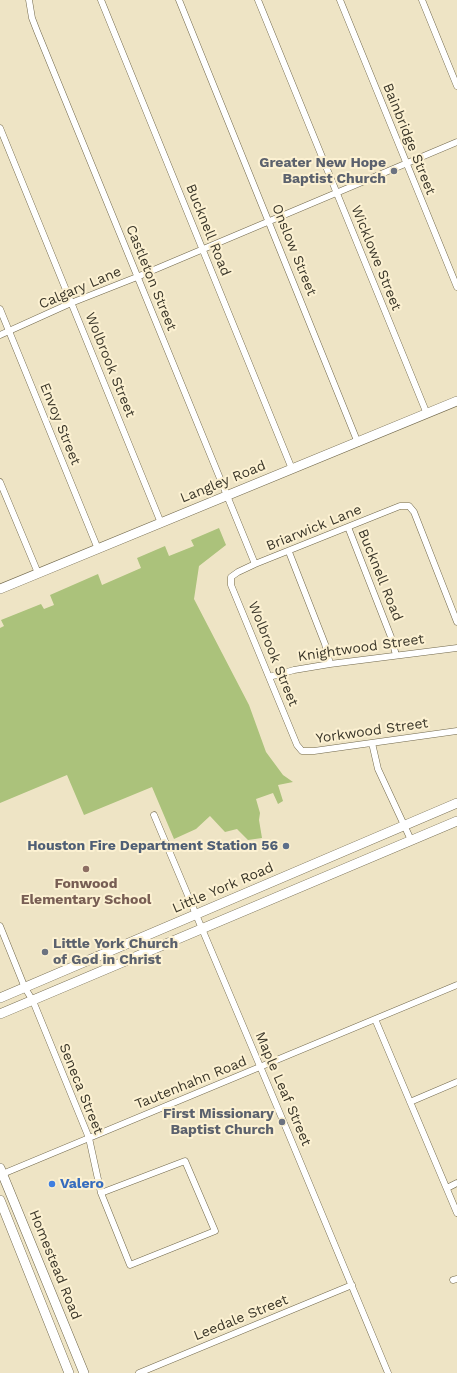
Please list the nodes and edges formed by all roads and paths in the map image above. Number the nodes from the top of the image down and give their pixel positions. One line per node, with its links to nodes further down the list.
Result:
1 (29, 0): 14 (street, Castleton Street)
2 (101, 0): 13 (street, Bucknell Road)
3 (179, 0): 12 (street, Onslow Street)
4 (258, 0): 11 (street, Wicklowe Street)
5 (340, 0): 10 (street, Bainbridge Street)
6 (422, 0): 7 (street)
7 (457, 86)
8 (0, 128): 16 (street, Wolbrook Street)
9 (457, 142): 10 (street, Calgary Lane)
10 (406, 164): 11 (street, Calgary Lane); 15 (street, Bainbridge Street)
11 (336, 192): 12 (street, Calgary Lane); 21 (street, Wicklowe Street)
12 (269, 221): 13 (street, Calgary Lane); 22 (street, Onslow Street)
13 (203, 249): 14 (street, Calgary Lane); 23 (street, Bucknell Road)
14 (137, 277): 16 (street, Calgary Lane); 25 (street, Castleton Street)
15 (457, 287)
16 (71, 303): 18 (street, Calgary Lane); 26 (street, Wolbrook Street)
17 (0, 309): 18 (street, Envoy Street)
18 (9, 332): 19 (street, Calgary Lane); 28 (street, Envoy Street)
19 (0, 335)
20 (457, 401): 21 (main road, Langley Road)
21 (427, 414): 22 (main road, Langley Road)
22 (358, 443): 23 (main road, Langley Road)
23 (292, 469): 25 (main road, Langley Road)
24 (0, 482): 31 (street)
25 (227, 495): 26 (main road, Langley Road); 30 (street, Castleton Street)
26 (161, 522): 28 (main road, Langley Road)
27 (348, 527): 29 (street, Briarwick Lane); 34 (street, Briarwick Lane); 36 (street, Bucknell Road)
28 (98, 549): 31 (main road, Langley Road)
29 (289, 552): 30 (street, Briarwick Lane); 37 (street)
30 (255, 564): 32 (street, Briarwick Lane)
31 (38, 573): 33 (main road, Langley Road)
32 (230, 577): 38 (street, Wolbrook Street)
33 (0, 589)
34 (457, 622)
35 (457, 648): 36 (street, Knightwood Street)
36 (396, 655): 37 (street, Knightwood Street)
37 (330, 664): 38 (street, Knightwood Street)
38 (269, 676): 40 (street, Wolbrook Street)
39 (457, 732): 41 (street, Yorkwood Street)
40 (295, 740): 41 (street, Yorkwood Street)
41 (372, 743): 45 (street)
42 (457, 803): 45 (main road, Little York Road)
43 (154, 815): 51 (street, Maple Leaf Street)
44 (457, 821): 46 (main road)
45 (405, 826): 46 (street); 47 (main road, Little York Road)
46 (411, 840): 49 (main road)
47 (301, 870): 48 (main road, Little York Road); 49 (main road)
48 (281, 879): 50 (main road); 51 (main road, Little York Road)
49 (308, 884): 50 (main road)
50 (286, 893): 53 (main road)
51 (197, 915): 53 (street, Maple Leaf Street); 55 (main road, Little York Road)
52 (0, 926): 55 (street, Seneca Street)
53 (203, 929): 57 (main road); 60 (street, Maple Leaf Street)
54 (457, 985): 59 (street, Tautenhahn Road)
55 (26, 988): 56 (main road, Little York Road); 57 (street, Seneca Street)
56 (0, 998)
57 (33, 1001): 58 (main road); 63 (street, Seneca Street)
58 (0, 1014)
59 (375, 1019): 60 (street, Tautenhahn Road); 62 (street)
60 (261, 1067): 63 (street, Tautenhahn Road); 71 (street, Maple Leaf Street)
61 (457, 1082): 62 (street)
62 (410, 1102): 66 (street)
63 (88, 1138): 64 (street, Tautenhahn Road); 67 (street, Seneca Street)
64 (1, 1172): 70 (main road, Homestead Road)
65 (457, 1183): 66 (street)
66 (447, 1188): 69 (street)
67 (101, 1193): 67 (street, Seneca Street)
68 (0, 1200): 72 (main road, Homestead Road)
69 (457, 1213)
70 (48, 1284): 72 (main road); 74 (main road, Homestead Road)
71 (352, 1285): 75 (street, Leedale Street); 76 (street, Maple Leaf Street)
72 (36, 1288): 73 (main road, Homestead Road)
73 (70, 1373)
74 (84, 1373)
75 (139, 1373)
76 (388, 1373)

